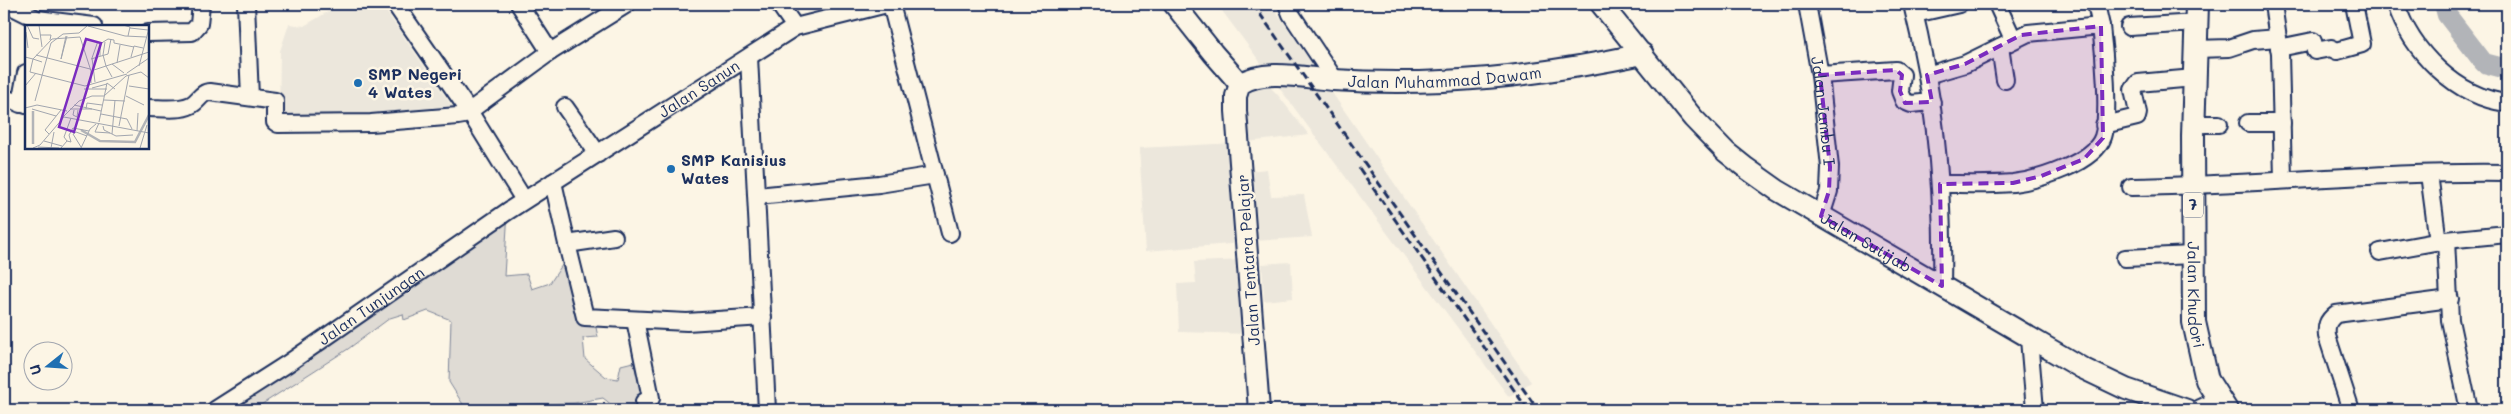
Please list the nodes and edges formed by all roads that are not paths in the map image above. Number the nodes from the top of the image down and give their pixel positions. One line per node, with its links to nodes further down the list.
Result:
1 (7, 4): 22 (street)
2 (201, 4): 27 (street)
3 (246, 4): 41 (street)
4 (394, 4): 48 (street)
5 (519, 4): 31 (street)
6 (627, 4): 31 (street)
7 (779, 4): 26 (street)
8 (887, 4): 26 (street, Jalan Sanun)
9 (891, 4): 57 (street)
10 (1174, 4): 40 (main road)
11 (1287, 4): 37 (street, Jalan Muhammad Dawam)
12 (1601, 4): 32 (main road, Jalan Sutijab)
13 (1807, 4): 34 (street, Jalan Jambu I)
14 (1959, 4): 20 (street)
15 (1997, 4): 28 (street)
16 (2096, 4): 24 (street)
17 (2273, 4): 29 (street)
18 (2354, 4): 29 (street)
19 (2396, 4): 44 (street)
20 (1913, 9): 35 (street)
21 (2197, 13): 25 (street); 30 (highway, Jalan Khudori / 7)
22 (42, 17): 23 (street)
23 (88, 25)
24 (2101, 26): 28 (street); 53 (street)
25 (2129, 26)
26 (795, 27): 33 (street, Jalan Sanun)
27 (149, 33)
28 (2007, 43): 35 (street); 38 (street)
29 (2279, 43): 30 (street); 50 (street)
30 (2195, 49): 36 (highway, Jalan Khudori / 7)
31 (550, 52): 48 (street)
32 (1642, 54): 37 (main road, Jalan Muhammad Dawam); 65 (main road, Jalan Sutijab)
33 (749, 56): 54 (street, Jalan Sanun); 63 (street)
34 (1820, 75): 43 (street); 65 (street, Jalan Jambu I)
35 (1927, 75): 43 (street)
36 (2194, 78): 51 (highway, Jalan Khudori / 7); 53 (street)
37 (1335, 80): 40 (main road)
38 (2005, 80)
39 (25, 84): 45 (street)
40 (1240, 84): 83 (main road, Jalan Tentara Pelajar)
41 (250, 97): 47 (street); 48 (street)
42 (4, 98): 45 (street)
43 (1932, 102): 60 (street)
44 (2507, 103)
45 (23, 105)
46 (565, 107): 54 (street)
47 (149, 108)
48 (469, 111): 64 (street)
49 (2248, 123): 50 (street)
50 (2282, 123): 58 (street)
51 (2193, 124): 52 (street); 61 (highway, Jalan Khudori / 7)
52 (2219, 124)
53 (2104, 125): 60 (street)
54 (598, 154): 59 (street, Jalan Sanun)
55 (2507, 173): 56 (street)
56 (2429, 174): 58 (street); 69 (street)
57 (935, 175): 63 (street); 66 (street)
58 (2283, 180): 61 (street)
59 (554, 182): 64 (street, Jalan Sanun); 70 (street)
60 (1940, 184): 74 (street)
61 (2193, 186): 62 (street); 72 (highway, Jalan Khudori / 7)
62 (2131, 187)
63 (757, 196): 76 (street)
64 (524, 200): 80 (street, Jalan Tunjungan)
65 (1821, 216): 74 (main road, Jalan Sutijab)
66 (950, 233)
67 (2507, 234): 69 (street)
68 (614, 237): 70 (street)
69 (2442, 241): 71 (street); 75 (street)
70 (567, 244): 77 (street)
71 (2380, 252)
72 (2193, 255): 73 (street); 79 (highway, Jalan Khudori / 7)
73 (2125, 258)
74 (1942, 286): 78 (main road, Jalan Sutijab)
75 (2450, 299): 86 (street); 87 (street)
76 (763, 317): 77 (street); 82 (street)
77 (635, 320): 81 (street)
78 (2030, 339): 84 (street); 85 (main road, Jalan Sutijab)
79 (2215, 407)
80 (215, 410)
81 (645, 410)
82 (767, 410)
83 (1259, 410)
84 (2035, 410)
85 (2187, 410)
86 (2351, 410)
87 (2469, 410)

